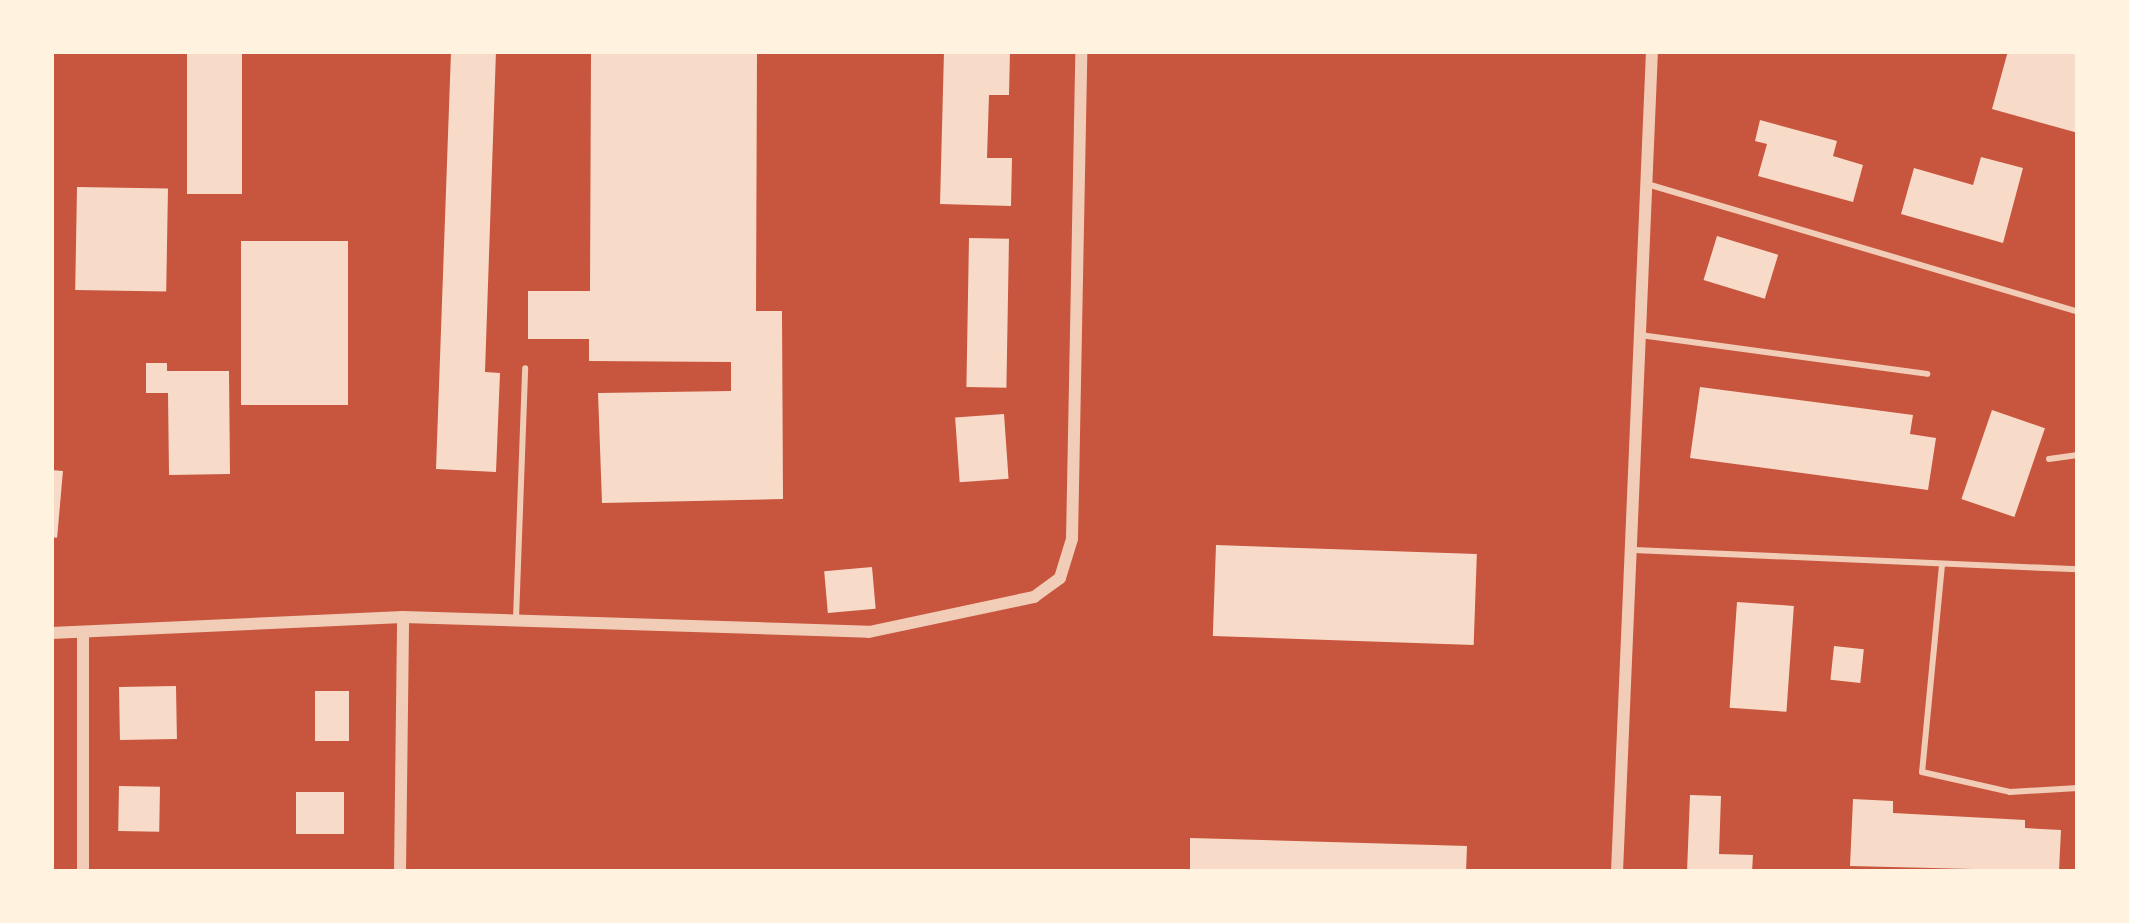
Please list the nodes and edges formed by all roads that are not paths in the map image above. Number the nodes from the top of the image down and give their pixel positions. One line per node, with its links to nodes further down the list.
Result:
1 (1082, 51): 14 (street)
2 (1652, 51): 3 (street)
3 (1647, 184): 4 (lane); 5 (street)
4 (2078, 312)
5 (1640, 335): 7 (lane); 10 (street)
6 (525, 368): 14 (lane)
7 (1927, 374)
8 (2078, 455): 9 (lane)
9 (2049, 460)
10 (1631, 550): 11 (lane); 20 (street)
11 (1942, 565): 12 (lane); 17 (lane)
12 (2078, 569)
13 (403, 617): 14 (street); 15 (street); 19 (street)
14 (516, 619)
15 (83, 632): 16 (street); 18 (street)
16 (51, 633)
17 (2078, 788)
18 (83, 872)
19 (400, 872)
20 (1616, 872)

